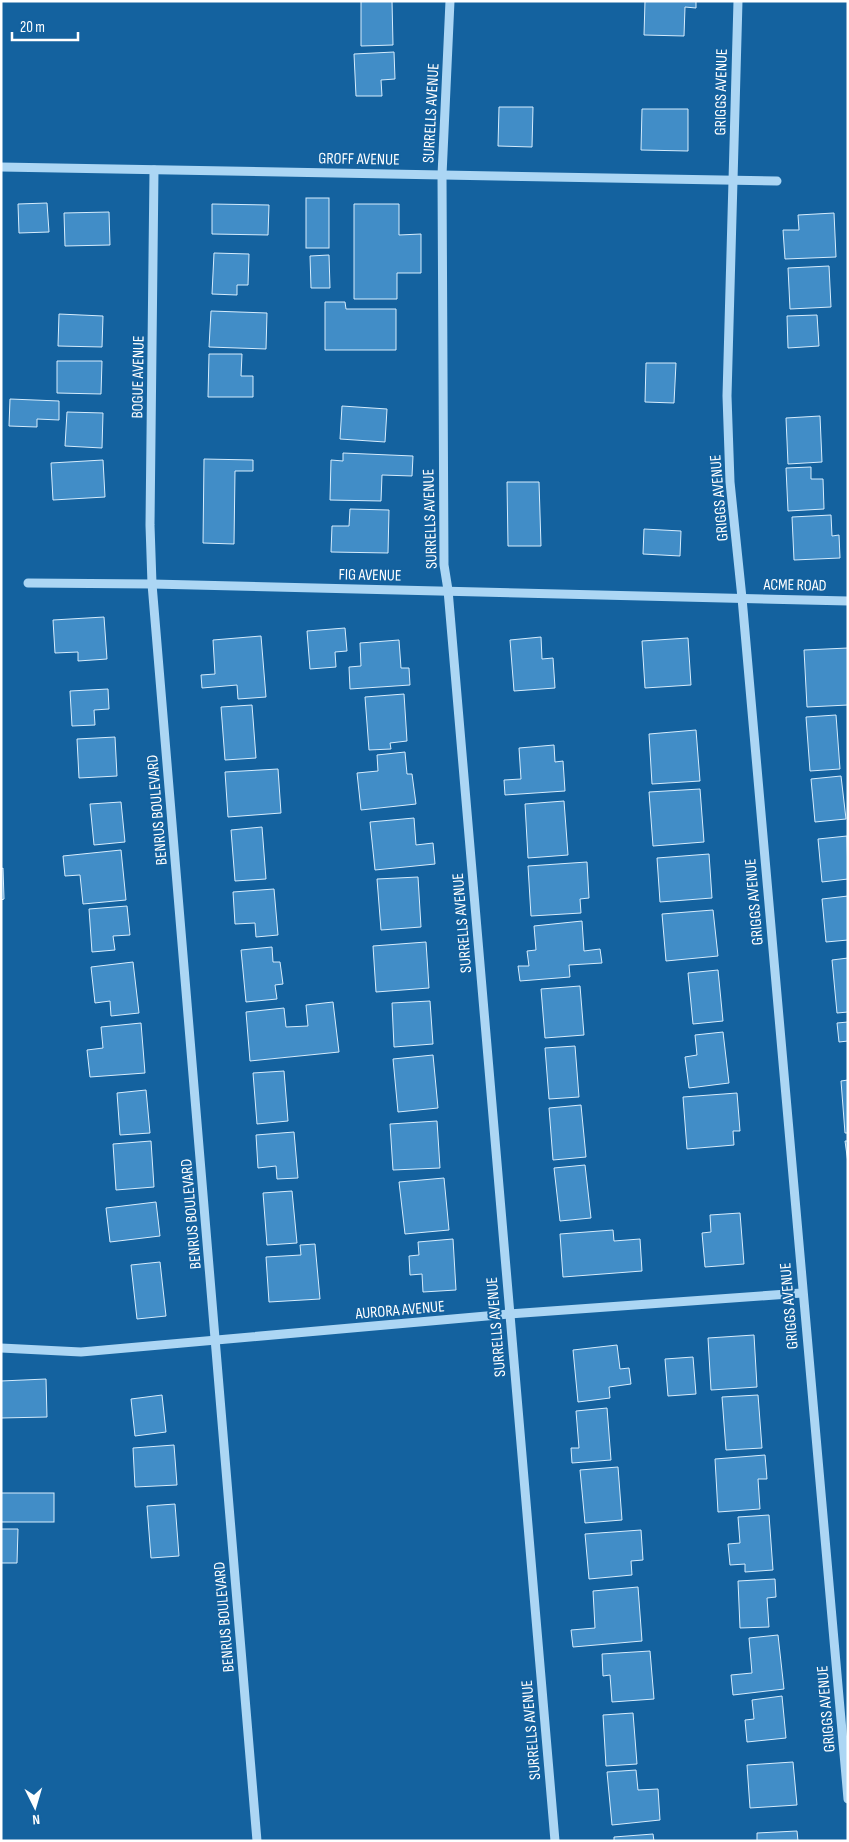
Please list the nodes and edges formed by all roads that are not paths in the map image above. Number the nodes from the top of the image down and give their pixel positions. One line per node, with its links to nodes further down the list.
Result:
1 (450, 1): 5 (street, SURRELLS AVENUE)
2 (738, 1): 6 (street, GRIGGS AVENUE)
3 (1, 167): 4 (street, GROFF AVENUE)
4 (154, 170): 5 (street, GROFF AVENUE); 9 (street, BOGUE AVENUE)
5 (442, 175): 6 (street, GROFF AVENUE); 10 (street, SURRELLS AVENUE)
6 (733, 181): 7 (street, GROFF AVENUE); 11 (street, GRIGGS AVENUE)
7 (777, 181)
8 (28, 584): 9 (street, FIG AVENUE)
9 (152, 584): 10 (street, FIG AVENUE); 15 (street, BENRUS BOULEVARD)
10 (448, 590): 11 (street, FIG AVENUE); 14 (street, SURRELLS AVENUE)
11 (742, 598): 12 (street, ACME ROAD); 13 (street, GRIGGS AVENUE)
12 (848, 601)
13 (802, 1292): 14 (street, AURORA AVENUE); 17 (street, GRIGGS AVENUE)
14 (509, 1314): 15 (street, AURORA AVENUE); 19 (street, SURRELLS AVENUE)
15 (215, 1339): 16 (street, AURORA AVENUE); 18 (street, BENRUS BOULEVARD)
16 (1, 1348)
17 (848, 1799)
18 (257, 1841)
19 (555, 1841)

